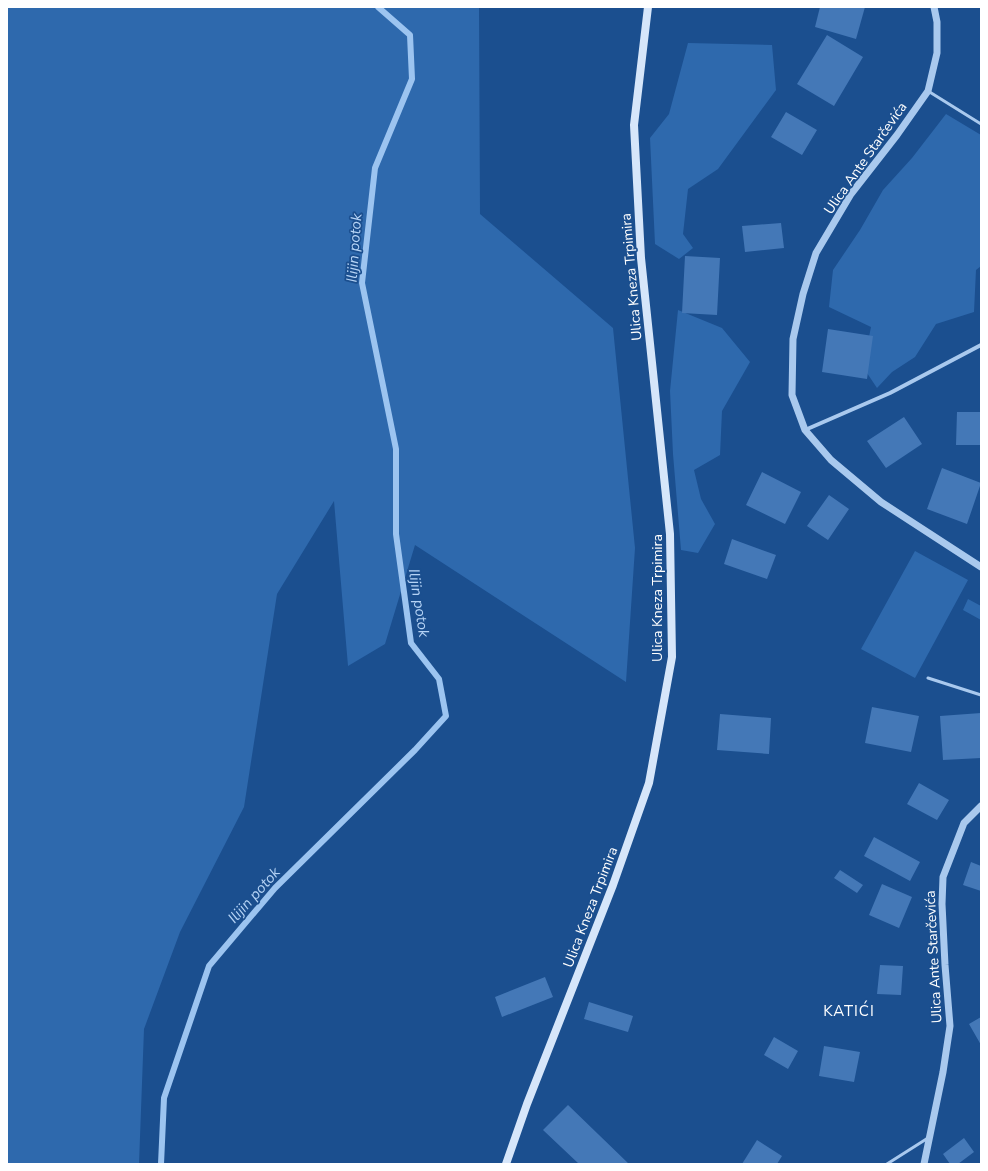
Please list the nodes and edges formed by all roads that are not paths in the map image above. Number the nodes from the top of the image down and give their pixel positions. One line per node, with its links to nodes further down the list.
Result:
1 (648, 7): 12 (main road, Ulica Kneza Trpimira)
2 (934, 7): 3 (street, Ulica Ante Starčevića)
3 (928, 91): 4 (lane); 6 (street, Ulica Ante Starčevića)
4 (981, 124)
5 (981, 345): 6 (street)
6 (805, 430): 7 (street, Ulica Ante Starčevića)
7 (981, 567)
8 (928, 678): 9 (lane)
9 (981, 695)
10 (981, 806): 11 (street, Ulica Ante Starčevića)
11 (928, 1138): 13 (lane); 14 (street, Ulica Ante Starčevića)
12 (506, 1164)
13 (887, 1164)
14 (924, 1164)

